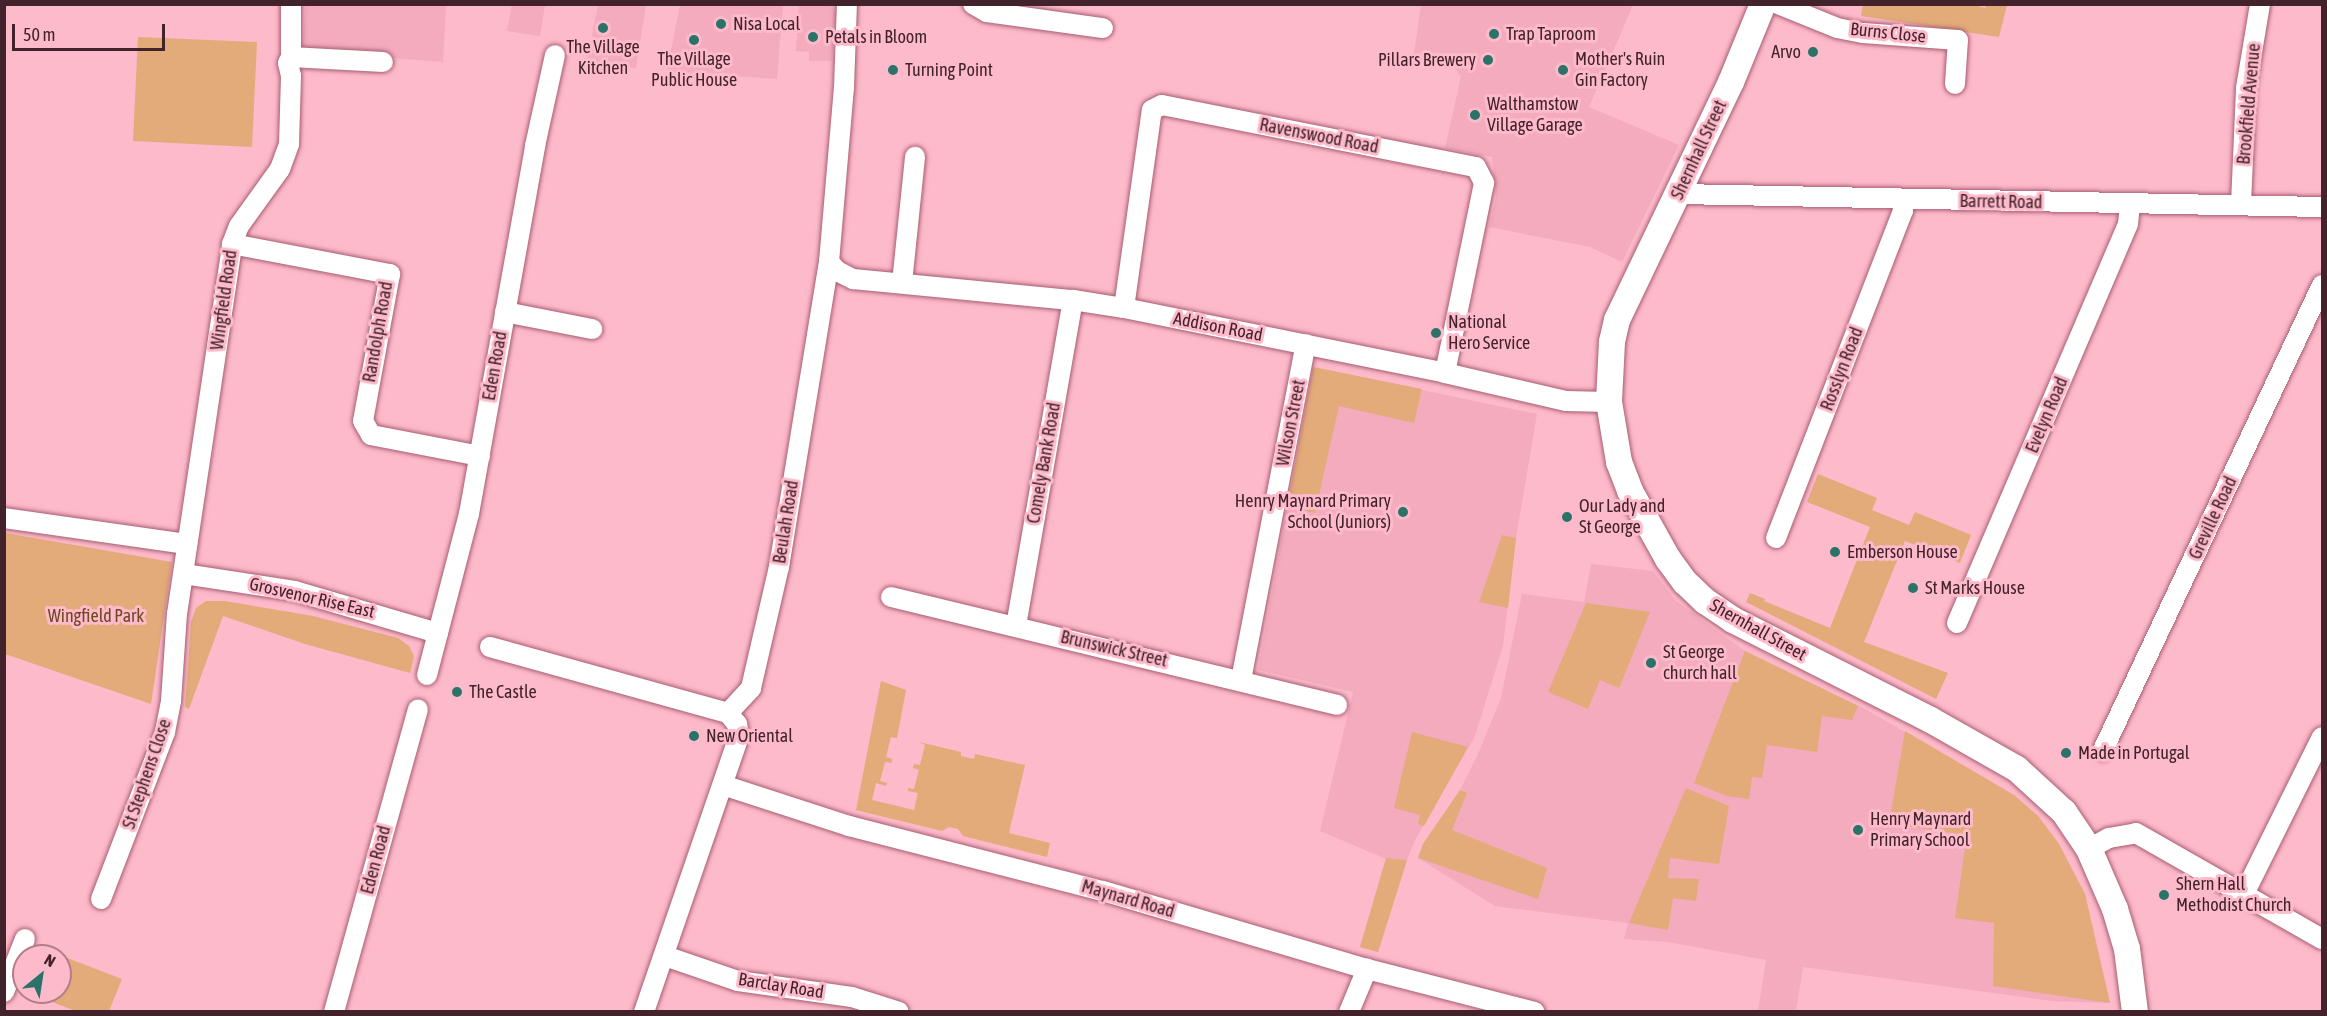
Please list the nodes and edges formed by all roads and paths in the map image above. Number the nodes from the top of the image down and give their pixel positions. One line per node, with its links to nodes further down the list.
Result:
1 (291, 4): 10 (street, Wingfield Road)
2 (847, 4): 19 (street, Beulah Road)
3 (973, 4): 7 (street)
4 (1762, 4): 13 (street, Shernhall Street)
5 (1778, 4): 11 (street, Burns Close)
6 (2260, 4): 16 (street, Brookfield Avenue)
7 (1104, 28)
8 (555, 55): 24 (street, Eden Road)
9 (383, 62): 10 (street)
10 (291, 66): 18 (street, Wingfield Road)
11 (1955, 84)
12 (915, 157): 20 (street)
13 (1679, 194): 14 (street, Barrett Road); 28 (street, Shernhall Street)
14 (1902, 200): 15 (street, Barrett Road); 31 (street, Rosslyn Road)
15 (2130, 204): 16 (street, Barrett Road); 35 (street, Evelyn Road)
16 (2241, 204): 17 (street, Barrett Road)
17 (2322, 207)
18 (232, 244): 29 (street, Randolph Road); 32 (street, Wingfield Road)
19 (829, 262): 20 (street, Addison Road); 43 (street, Beulah Road)
20 (902, 284): 22 (street, Addison Road)
21 (2322, 285): 45 (street, Greville Road)
22 (1073, 300): 23 (street, Addison Road); 36 (street, Comely Bank Road)
23 (1124, 308): 26 (street, Addison Road); 27 (street, Ravenswood Road)
24 (505, 312): 25 (street); 29 (street, Eden Road)
25 (592, 329)
26 (1306, 344): 27 (street, Addison Road); 40 (street, Wilson Street)
27 (1445, 373): 28 (street, Addison Road)
28 (1609, 402): 47 (street, Shernhall Street)
29 (480, 456): 37 (street, Eden Road)
30 (4, 518): 32 (street)
31 (1776, 538)
32 (187, 544): 33 (street, Wingfield Road)
33 (184, 574): 37 (street, Grosvenor Rise East); 49 (street, St Stephens Close)
34 (891, 597): 36 (street, Brunswick Street)
35 (1957, 623)
36 (1016, 626): 40 (street, Brunswick Street)
37 (438, 633): 39 (street, Eden Road)
38 (490, 647): 43 (street)
39 (427, 675)
40 (1241, 680): 41 (street, Brunswick Street)
41 (1337, 705)
42 (417, 709): 55 (street, Eden Road)
43 (728, 713): 46 (street)
44 (2322, 737): 48 (street)
45 (2103, 750)
46 (723, 785): 52 (street); 53 (street, Maynard Road)
47 (2089, 849): 48 (street); 60 (street, Shernhall Street)
48 (2244, 894): 51 (street)
49 (101, 899)
50 (25, 939): 54 (street)
51 (2322, 939)
52 (665, 956): 56 (street); 57 (street, Barclay Road)
53 (1367, 969): 58 (street); 59 (street, Maynard Road)
54 (4, 992)
55 (334, 1011)
56 (644, 1011)
57 (899, 1011)
58 (1348, 1011)
59 (1535, 1011)
60 (2135, 1011)

